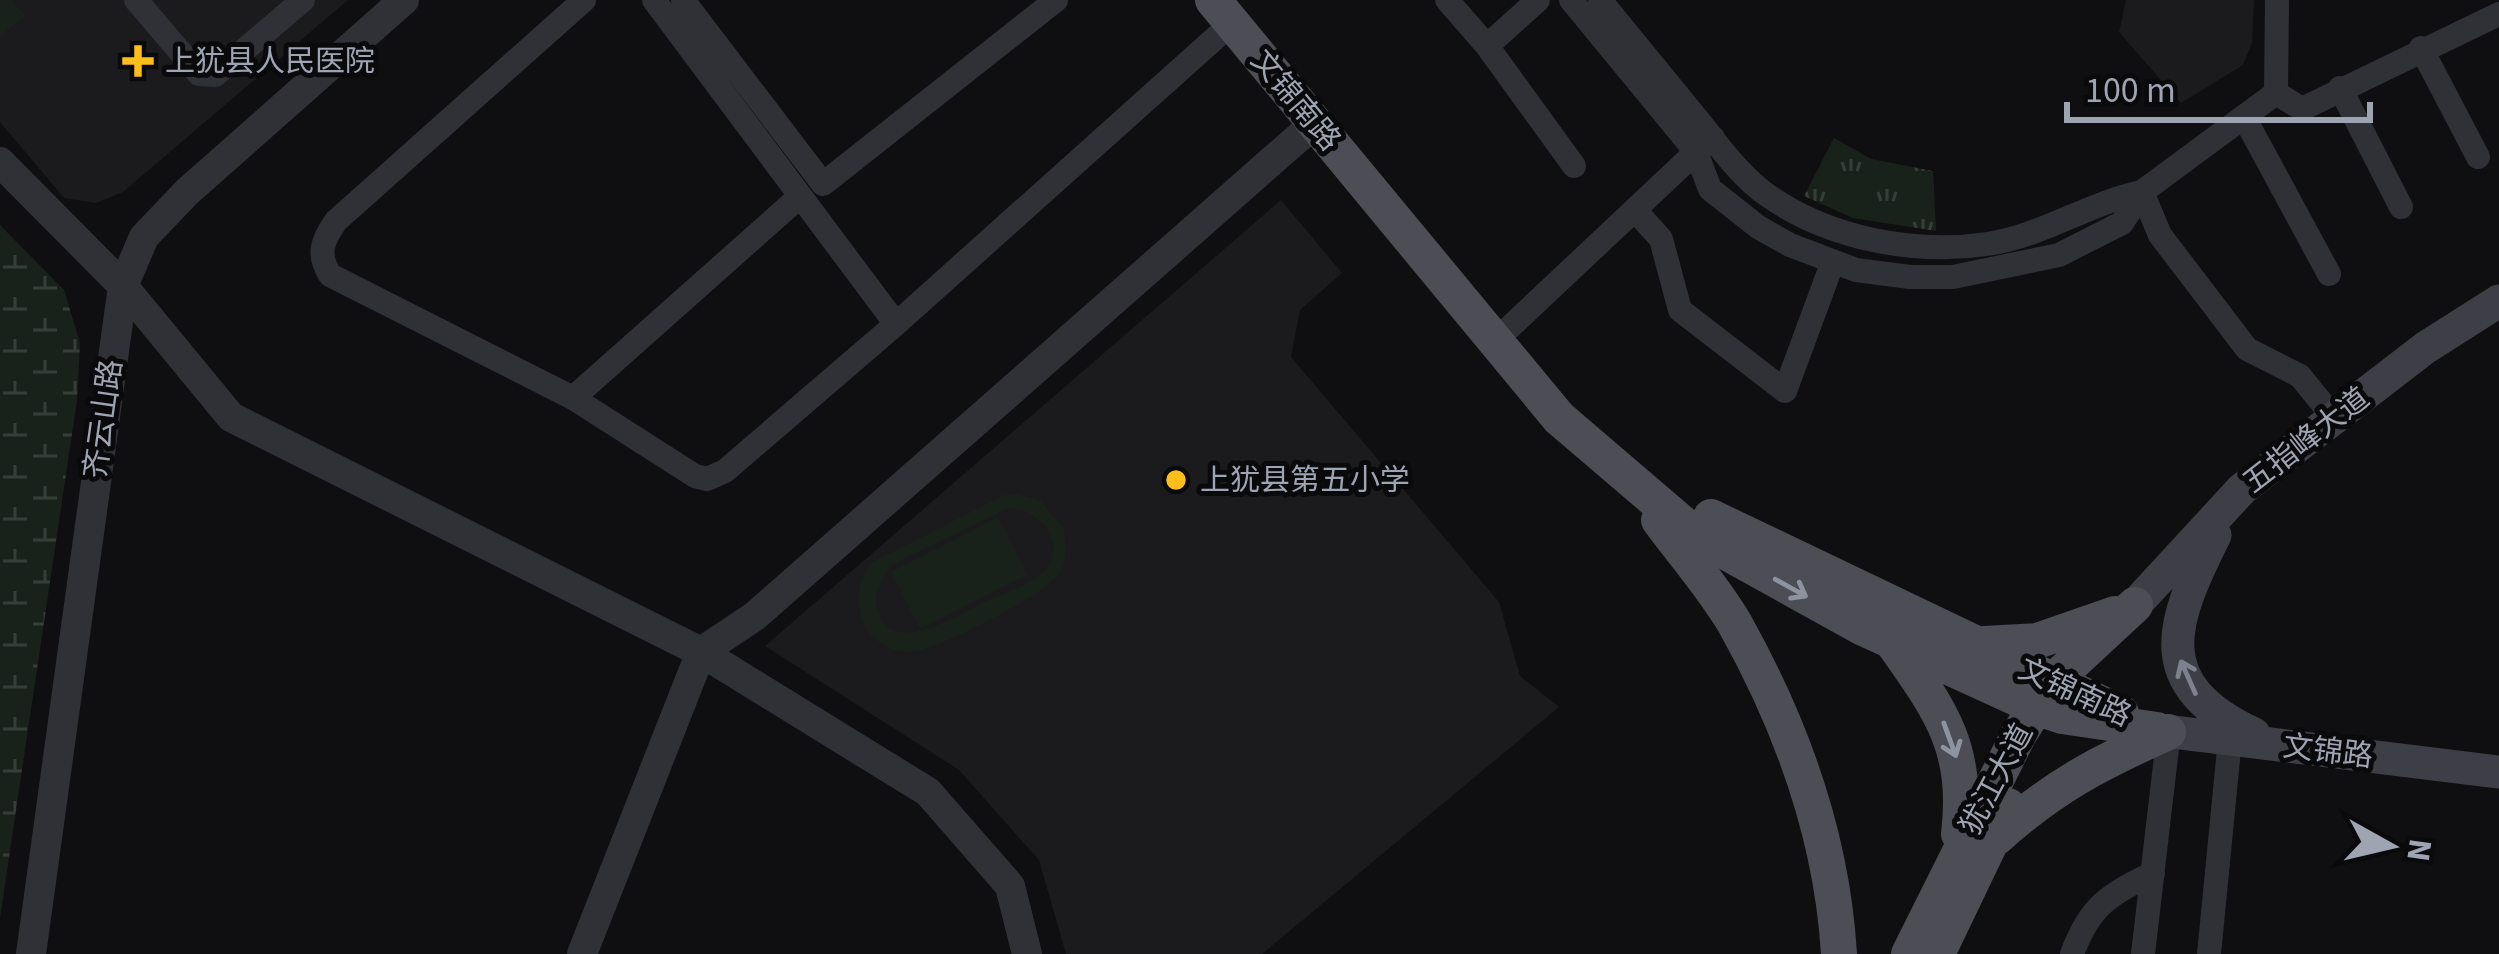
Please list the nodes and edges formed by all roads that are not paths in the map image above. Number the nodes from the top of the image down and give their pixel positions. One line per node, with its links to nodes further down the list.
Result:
1 (136, 0): 2 (street)
2 (303, 0)
3 (404, 0): 36 (street, 齐云山路)
4 (584, 0): 40 (street)
5 (655, 0): 26 (street)
6 (683, 0): 7 (street)
7 (1056, 0)
8 (1447, 0): 15 (street)
9 (1538, 0): 15 (street)
10 (1570, 0): 21 (street)
11 (1600, 0): 21 (street)
12 (2277, 0): 18 (street)
13 (1230, 8): 20 (main road, 文锦南路); 38 (street); 39 (main road, 文锦南路)
14 (2499, 14): 16 (street)
15 (1487, 46): 24 (street)
16 (2421, 48): 17 (street); 22 (street)
17 (2341, 88): 18 (street); 28 (street)
18 (2276, 93): 19 (street)
19 (2244, 117): 25 (street); 35 (street)
20 (1315, 123): 42 (main road, 文锦南路); 47 (street)
21 (1704, 145): 27 (street); 29 (street); 31 (street)
22 (2478, 157)
23 (0, 162): 36 (street)
24 (1574, 166)
25 (2142, 192): 30 (street); 33 (street); 41 (street)
26 (798, 198): 38 (street); 40 (street)
27 (1782, 203): 31 (street); 32 (street)
28 (2401, 207)
29 (1635, 210): 34 (street); 39 (street)
30 (2064, 222): 32 (street); 33 (street)
31 (1764, 231): 34 (street)
32 (1852, 234): 34 (street)
33 (2074, 248): 34 (street)
34 (1838, 265)
35 (2329, 274)
36 (123, 286): 47 (street); 55 (street, 齐云山路)
37 (2499, 301): 41 (main road, 五指峰大道)
38 (896, 324): 40 (street)
39 (1510, 327): 46 (main road, 文锦南路)
40 (573, 398)
41 (2334, 418): 43 (main road, 五指峰大道)
42 (1625, 474): 45 (main road, 文锦南路, one-way to 45); 58 (main road)
43 (2233, 499): 44 (main road, 五指峰大道); 51 (main road, one-way to 43)
44 (2135, 605): 46 (main road); 48 (main road, 犹江大道)
45 (1891, 640): 48 (main road, 文锦南路); 53 (main road, one-way to 53)
46 (1972, 644): 48 (main road, 文锦南路)
47 (701, 652): 56 (street); 57 (street)
48 (2057, 700): 49 (main road, 文锦南路); 53 (main road, 犹江大道)
49 (2163, 731): 50 (main road, 文锦路); 53 (main road); 54 (street)
50 (2230, 739): 51 (main road, 文锦路); 63 (street)
51 (2278, 745): 52 (main road, 文锦路)
52 (2499, 772)
53 (1973, 849): 59 (main road, 犹江大道); 60 (main road, 犹江大道)
54 (2152, 873): 61 (street); 62 (street)
55 (31, 954)
56 (583, 954)
57 (1027, 954)
58 (1839, 954)
59 (1909, 954)
60 (1937, 954)
61 (2072, 954)
62 (2144, 954)
63 (2209, 954)

